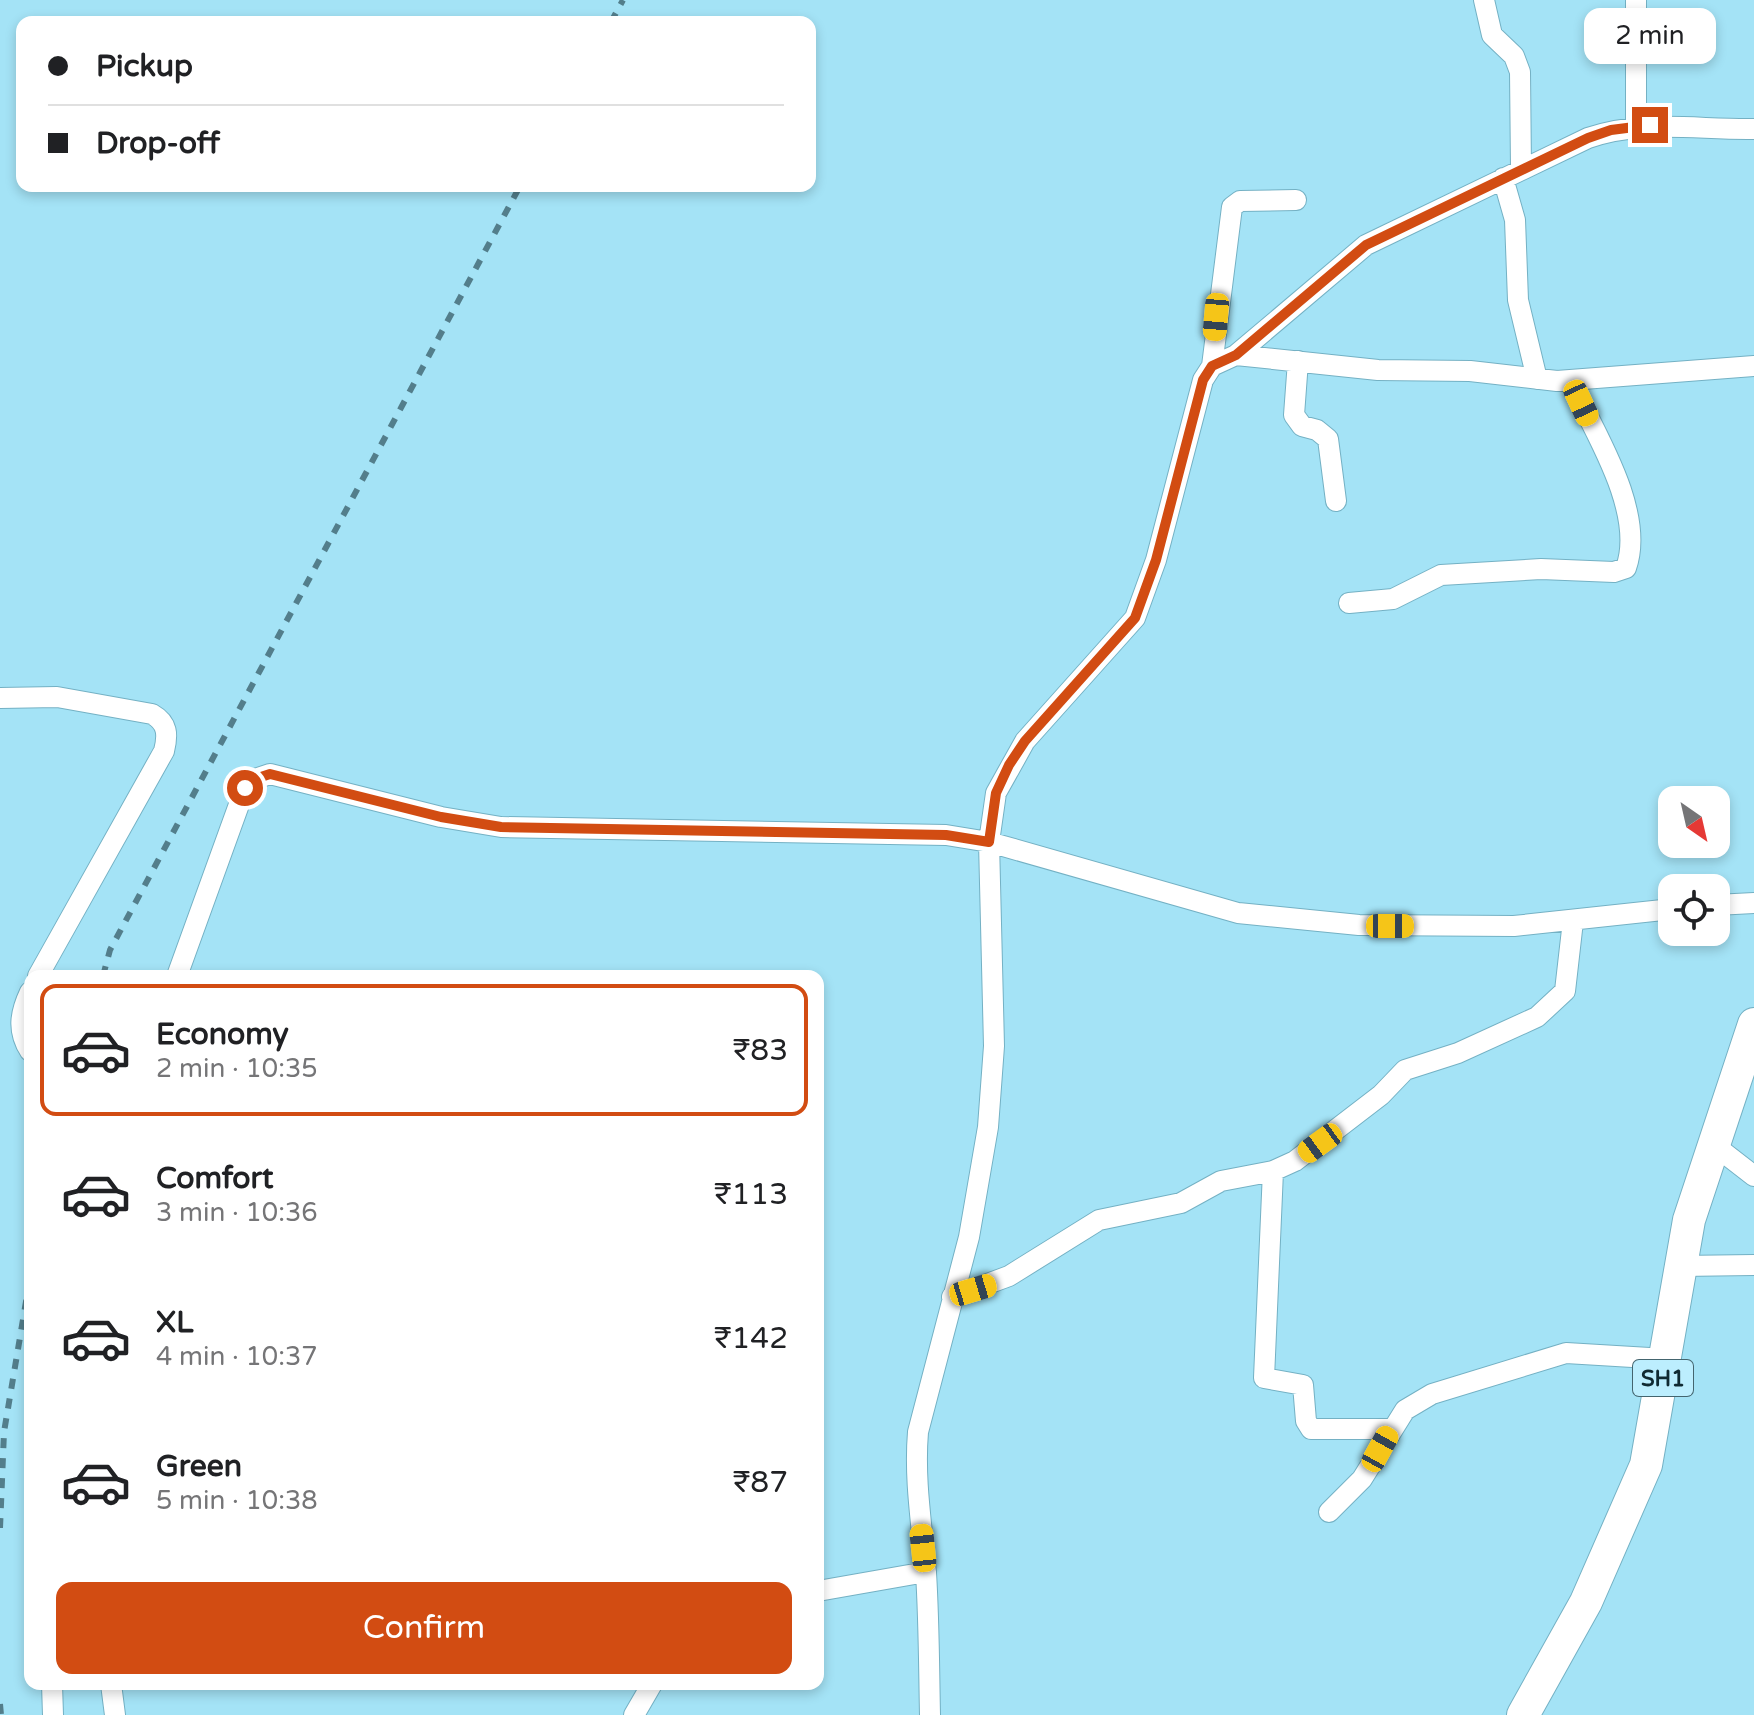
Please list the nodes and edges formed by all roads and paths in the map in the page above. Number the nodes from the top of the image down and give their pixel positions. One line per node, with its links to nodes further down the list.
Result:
1 (1484, 0): 5 (street)
2 (1636, 0): 3 (street)
3 (1636, 126): 4 (street); 5 (street)
4 (1754, 129)
5 (1512, 174): 7 (street); 11 (street)
6 (1296, 200): 9 (street)
7 (1236, 355): 8 (street); 9 (street)
8 (1298, 361): 11 (street); 13 (street)
9 (1212, 366): 16 (street)
10 (1754, 366): 12 (street)
11 (1537, 379): 12 (street)
12 (1570, 381): 14 (street)
13 (1336, 501)
14 (1349, 603)
15 (0, 698): 21 (street)
16 (989, 842): 20 (street); 22 (street); 31 (street)
17 (1754, 903): 18 (street)
18 (1730, 904)
19 (1658, 911): 20 (street)
20 (1573, 921): 27 (street)
21 (41, 970)
22 (179, 970)
23 (24, 1006): 25 (street)
24 (1754, 1024): 26 (main road, SH1)
25 (24, 1039)
26 (1714, 1145): 28 (street); 30 (main road, SH1)
27 (1273, 1171): 31 (street); 33 (street)
28 (1754, 1176)
29 (1754, 1265): 30 (street)
30 (1680, 1266): 32 (main road, SH1)
31 (952, 1297): 35 (street)
32 (1666, 1359): 33 (street); 44 (main road, SH1)
33 (1391, 1429): 34 (street)
34 (1329, 1512)
35 (926, 1572): 36 (street); 43 (street)
36 (824, 1590)
37 (52, 1690): 40 (street)
38 (112, 1690): 41 (street)
39 (649, 1690): 42 (street)
40 (53, 1715)
41 (115, 1715)
42 (634, 1715)
43 (930, 1715)
44 (1523, 1715)

